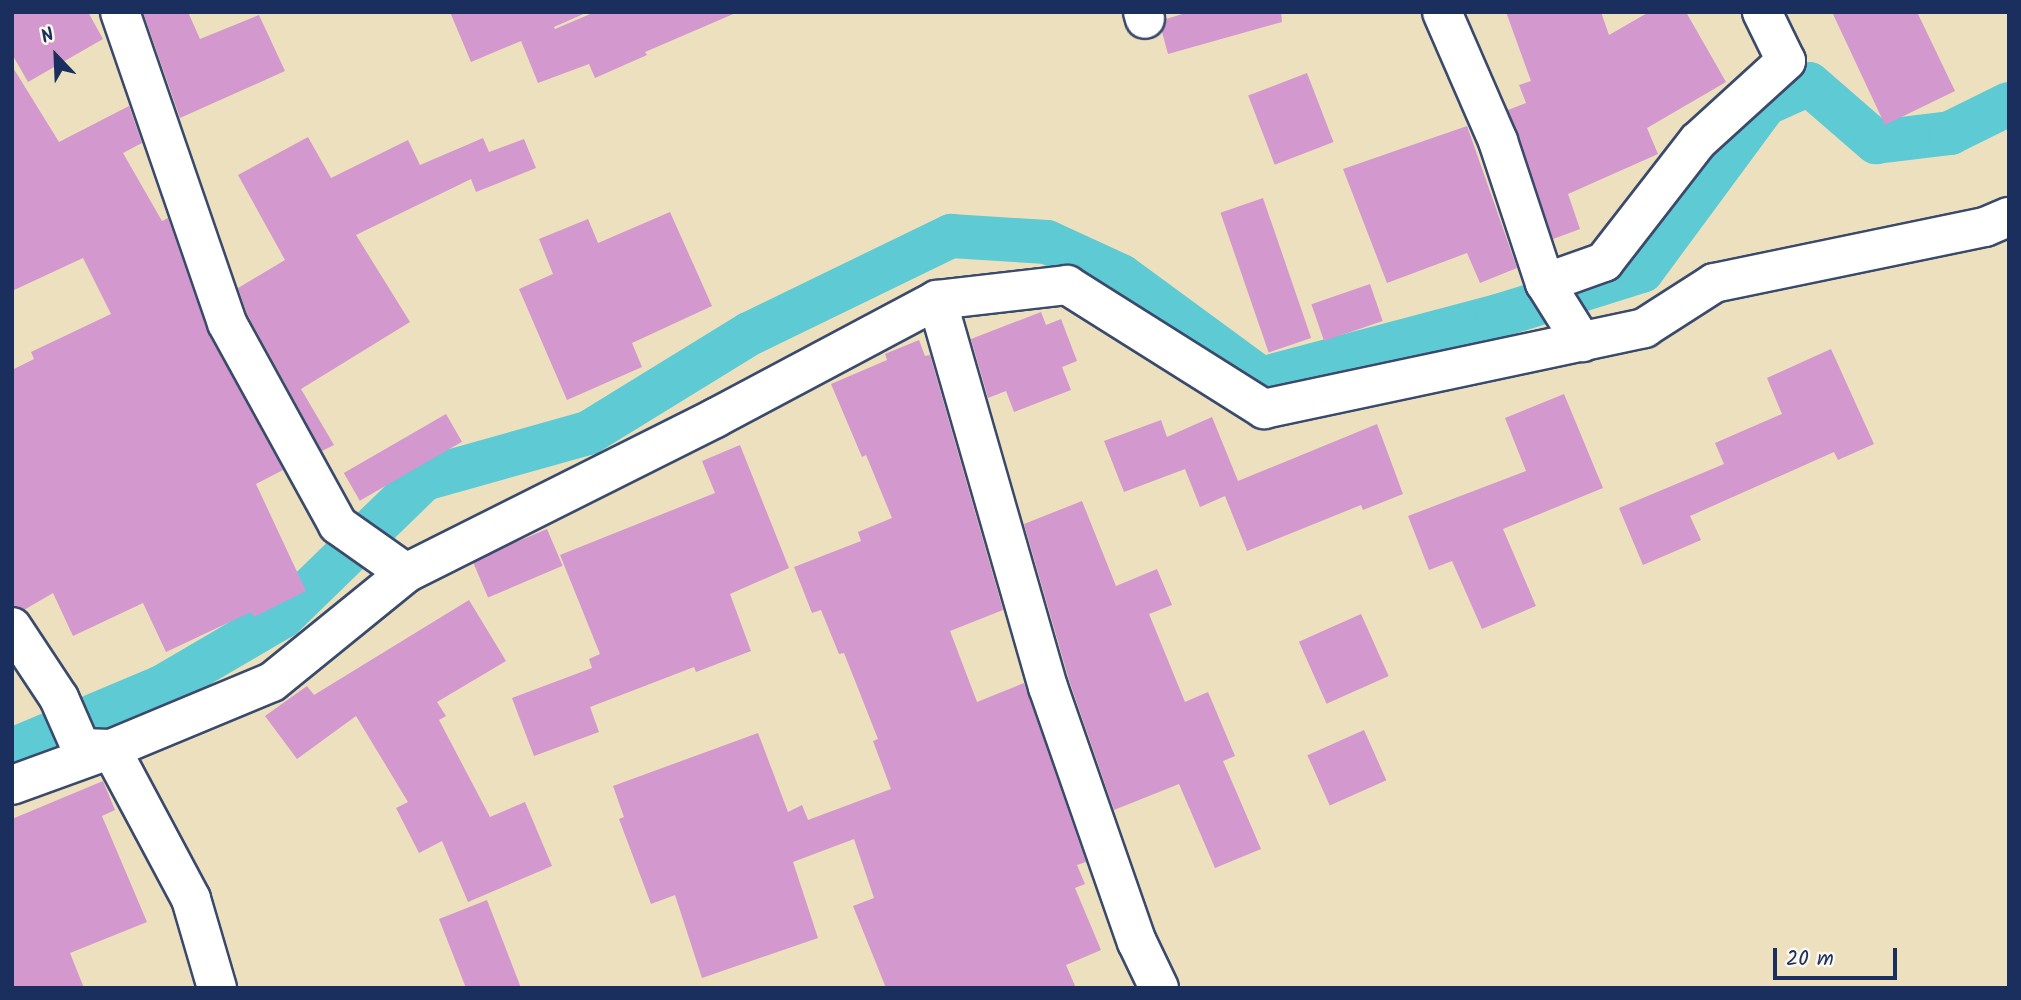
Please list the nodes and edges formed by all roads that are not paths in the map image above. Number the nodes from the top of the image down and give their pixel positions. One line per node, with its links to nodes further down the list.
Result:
1 (120, 12): 8 (street)
2 (1443, 12): 5 (street)
3 (1762, 12): 5 (street)
4 (2009, 216): 7 (street)
5 (1545, 283): 7 (street)
6 (937, 300): 7 (street); 8 (street); 13 (street)
7 (1582, 342)
8 (406, 573): 10 (street)
9 (12, 627): 10 (street)
10 (96, 749): 11 (street); 12 (street)
11 (12, 785)
12 (217, 988)
13 (1160, 988)

